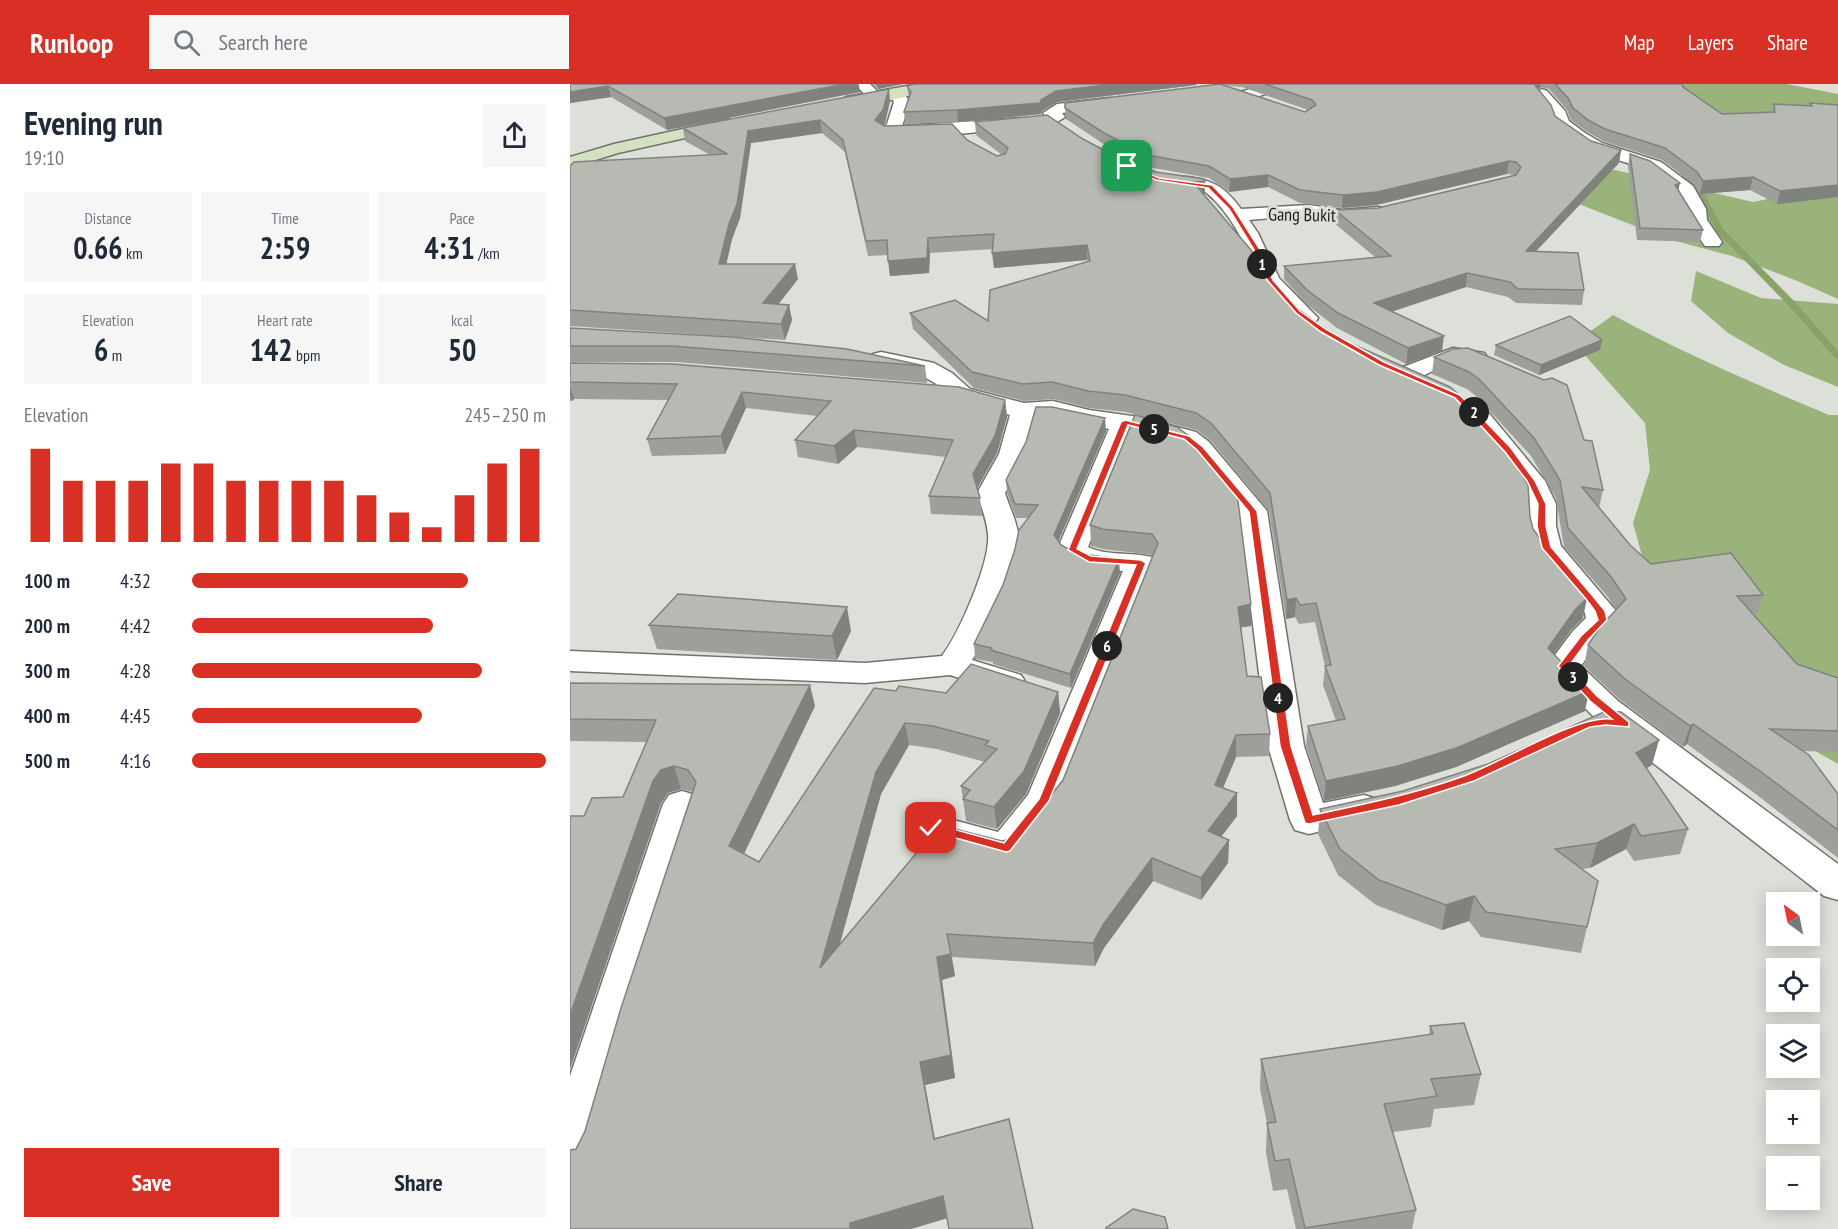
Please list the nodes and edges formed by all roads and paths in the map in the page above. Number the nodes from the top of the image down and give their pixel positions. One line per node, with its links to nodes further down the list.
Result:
1 (862, 84): 6 (street)
2 (935, 84): 4 (main road)
3 (1285, 84): 8 (street)
4 (897, 94): 6 (main road); 12 (street)
5 (1542, 94): 21 (street)
6 (875, 97): 9 (main road)
7 (1122, 101): 11 (street)
8 (1271, 103)
9 (834, 104)
10 (743, 120): 15 (main road)
11 (1052, 120): 12 (street); 13 (street)
12 (958, 129): 14 (street)
13 (1069, 132)
14 (969, 143)
15 (570, 163)
16 (1148, 175): 20 (street)
17 (1294, 196): 19 (street)
18 (1399, 208): 19 (street, Gang Bukit)
19 (1309, 212): 20 (street, Gang Bukit)
20 (1236, 215): 22 (street)
21 (1712, 242)
22 (1324, 331)
23 (859, 357): 26 (street)
24 (1494, 366): 32 (street)
25 (927, 392): 26 (street)
26 (962, 395): 27 (street)
27 (1024, 411): 28 (street); 30 (street)
28 (1125, 422): 31 (street); 34 (street)
29 (570, 661): 30 (street)
30 (952, 665): 31 (street)
31 (1059, 699): 36 (street)
32 (1626, 724): 33 (street); 37 (street)
33 (1578, 729)
34 (1399, 801)
35 (682, 804): 38 (street)
36 (931, 828)
37 (1838, 885)
38 (570, 1153)

